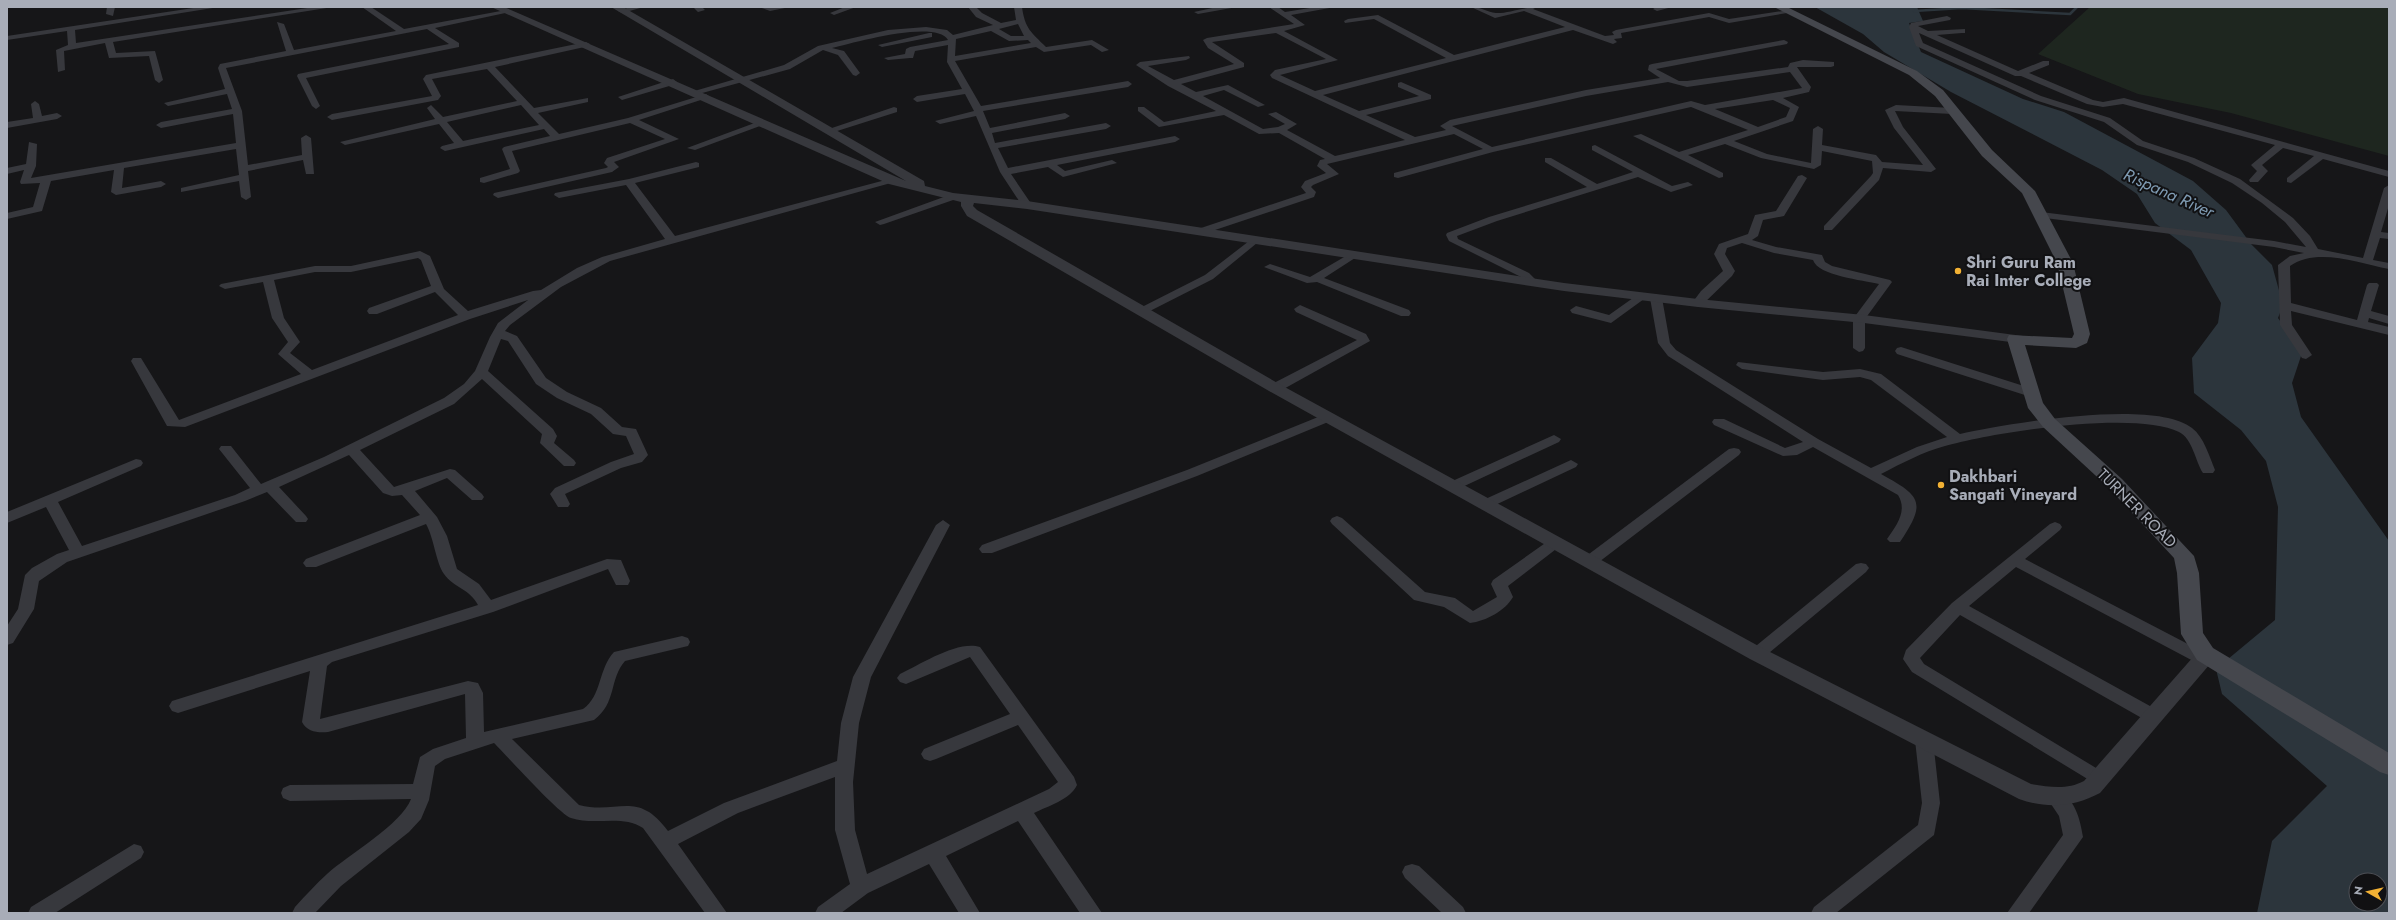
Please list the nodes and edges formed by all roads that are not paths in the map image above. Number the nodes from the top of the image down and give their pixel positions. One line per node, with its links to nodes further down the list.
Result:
1 (215, 7): 32 (street)
2 (329, 7): 44 (street)
3 (366, 7): 35 (street)
4 (640, 7): 17 (street)
5 (763, 7): 6 (street)
6 (786, 7)
7 (852, 7): 22 (street)
8 (972, 7): 29 (street)
9 (1018, 7): 25 (street)
10 (1233, 7): 21 (street)
11 (1273, 7): 23 (street)
12 (1331, 7): 23 (street)
13 (1475, 7): 18 (street)
14 (1534, 7): 18 (street)
15 (1668, 7): 19 (street)
16 (499, 8): 28 (street); 47 (street)
17 (619, 9): 70 (street)
18 (1525, 9): 30 (street)
19 (1657, 9)
20 (1784, 10): 42 (street); 100 (main road)
21 (1198, 12)
22 (834, 13)
23 (1284, 14): 33 (street)
24 (1946, 18): 31 (street)
25 (1020, 21): 29 (street); 40 (street)
26 (1348, 21): 61 (street)
27 (280, 24): 55 (street)
28 (429, 27): 35 (street); 38 (street)
29 (996, 27): 37 (street); 40 (street)
30 (1573, 27): 42 (street); 61 (street)
31 (1913, 27): 39 (street); 69 (street)
32 (71, 29): 41 (street); 50 (street)
33 (1277, 30): 75 (street); 80 (street)
34 (1962, 31): 39 (street)
35 (403, 32): 55 (street)
36 (944, 32): 43 (street); 48 (street); 51 (street)
37 (972, 33): 43 (street); 52 (street)
38 (442, 34): 56 (street); 91 (street)
39 (1928, 34): 68 (street)
40 (1030, 37): 49 (street)
41 (7, 38)
42 (1604, 39): 46 (street)
43 (952, 40): 57 (street); 58 (street)
44 (109, 41): 50 (street); 72 (street)
45 (1784, 42): 71 (street)
46 (1614, 43)
47 (586, 44): 64 (street); 73 (street)
48 (882, 44)
49 (1037, 44): 52 (street); 53 (street)
50 (72, 46): 66 (street)
51 (824, 48): 67 (street); 70 (street)
52 (998, 50): 58 (street)
53 (1044, 50): 54 (street); 59 (street)
54 (1105, 50)
55 (291, 53): 77 (street)
56 (309, 58)
57 (888, 58)
58 (951, 58): 78 (street)
59 (1054, 58)
60 (1186, 58): 75 (street)
61 (1453, 58): 80 (street)
62 (2046, 63): 68 (street)
63 (1831, 64): 65 (street)
64 (489, 66): 87 (street); 105 (street)
65 (1792, 69): 71 (street); 82 (street)
66 (61, 70)
67 (856, 73)
68 (2020, 73): 69 (street); 131 (street)
69 (1992, 77): 186 (street)
70 (737, 79): 79 (street); 116 (street)
71 (1669, 79): 119 (street)
72 (159, 80)
73 (673, 82): 79 (street); 83 (street)
74 (1128, 84): 98 (street)
75 (1171, 84): 81 (street)
76 (1401, 85): 102 (street)
77 (229, 91): 88 (street); 96 (street)
78 (968, 91): 85 (street); 98 (street)
79 (695, 92): 84 (street)
80 (1316, 94): 102 (street)
81 (1193, 96): 90 (street); 99 (street)
82 (1774, 96): 93 (street); 120 (street)
83 (622, 97)
84 (706, 97): 108 (street); 110 (street)
85 (917, 99)
86 (585, 100): 97 (street)
87 (525, 102): 97 (street); 107 (street)
88 (168, 103)
89 (36, 104): 106 (street)
90 (1261, 105)
91 (316, 106)
92 (432, 108): 107 (street)
93 (1705, 108): 120 (street); 137 (street)
94 (1141, 109): 99 (street)
95 (894, 110): 116 (street)
96 (237, 111): 112 (street); 129 (street)
97 (534, 111): 113 (street)
98 (979, 111): 109 (street); 118 (street)
99 (1223, 112): 117 (street)
100 (1952, 112): 146 (street); 176 (main road)
101 (1273, 114): 117 (street)
102 (1359, 114): 125 (street)
103 (57, 116): 106 (street)
104 (1065, 116): 118 (street)
105 (332, 117)
106 (38, 119): 111 (street)
107 (441, 120): 126 (street); 130 (street)
108 (631, 120): 123 (street); 170 (street)
109 (940, 121)
110 (764, 123): 135 (street); 162 (street)
111 (7, 125)
112 (161, 125)
113 (547, 126): 123 (street); 130 (street)
114 (1106, 126): 132 (street)
115 (1818, 129): 133 (street)
116 (830, 130): 169 (street)
117 (1280, 130): 141 (street)
118 (987, 131): 132 (street)
119 (1455, 131): 125 (street); 137 (street)
120 (1758, 131): 127 (street)
121 (1638, 136): 138 (street)
122 (306, 138): 140 (street)
123 (557, 138): 159 (street)
124 (1175, 139): 143 (street)
125 (1413, 140): 141 (street)
126 (345, 142)
127 (1726, 142): 133 (street); 138 (street)
128 (32, 144): 147 (street)
129 (240, 145): 148 (street); 152 (street)
130 (461, 145): 134 (street)
131 (2281, 145): 139 (street); 160 (street)
132 (992, 146): 151 (street)
133 (1817, 147): 146 (street)
134 (445, 148)
135 (692, 148)
136 (1596, 148): 153 (street)
137 (1491, 150): 155 (street)
138 (1680, 156): 156 (street)
139 (2321, 156): 154 (street); 161 (street)
140 (307, 158): 150 (street); 152 (street)
141 (1333, 159): 180 (street)
142 (1548, 160): 166 (street)
143 (1048, 162): 144 (street); 151 (street)
144 (1112, 163)
145 (696, 165): 163 (street)
146 (1878, 165): 179 (street)
147 (31, 166): 149 (street); 158 (street)
148 (119, 167): 158 (street); 164 (street)
149 (7, 171)
150 (310, 172)
151 (1005, 172): 174 (street)
152 (244, 173): 168 (street); 172 (street)
153 (1643, 174): 165 (street); 166 (street)
154 (2389, 174)
155 (1398, 175)
156 (1719, 175)
157 (1802, 178): 184 (street)
158 (46, 180): 177 (street)
159 (484, 180)
160 (2254, 180)
161 (2291, 180)
162 (893, 181): 169 (street); 183 (street)
163 (629, 182): 171 (street); 183 (street)
164 (161, 184)
165 (1688, 186)
166 (1597, 188): 194 (street)
167 (2389, 188): 175 (street)
168 (185, 190)
169 (936, 194): 173 (street)
170 (498, 195)
171 (559, 195)
172 (246, 197)
173 (960, 199): 174 (street); 178 (street); 204 (street)
174 (1027, 205): 180 (street)
175 (2386, 208): 181 (street)
176 (2041, 215): 186 (street); 214 (main road)
177 (7, 216)
178 (880, 222)
179 (1828, 228)
180 (1199, 232): 185 (street)
181 (2376, 234): 182 (street); 189 (street)
182 (2389, 236)
183 (672, 240): 198 (street)
184 (1742, 240): 201 (street); 210 (street)
185 (1253, 242): 188 (street); 204 (street)
186 (2314, 252): 187 (street)
187 (2326, 254): 189 (street); 202 (street)
188 (1351, 256): 193 (street); 194 (street)
189 (2368, 262): 190 (street)
190 (2389, 266)
191 (1270, 267): 193 (street)
192 (267, 277): 196 (street); 197 (street); 221 (street)
193 (1318, 279): 207 (street)
194 (1532, 282): 199 (street)
195 (2373, 285): 209 (street)
196 (225, 286)
197 (436, 288): 206 (street); 208 (street)
198 (545, 291): 208 (street); 213 (street)
199 (1640, 296): 200 (street); 205 (street)
200 (1656, 298): 201 (street); 229 (street)
201 (1698, 303): 210 (street)
202 (2287, 306): 209 (street); 217 (street)
203 (1300, 309): 222 (street)
204 (1142, 310): 222 (street)
205 (1576, 310)
206 (373, 311)
207 (1405, 313)
208 (466, 316): 221 (street)
209 (2363, 318): 211 (street); 212 (street)
210 (1859, 319): 214 (street); 215 (street)
211 (2389, 320)
212 (2389, 331)
213 (498, 333): 220 (street); 243 (street)
214 (2018, 339): 223 (main road, TURNER ROAD)
215 (1859, 348)
216 (1901, 351): 223 (street)
217 (2306, 355)
218 (136, 361): 221 (street)
219 (1742, 365): 228 (street)
220 (481, 371): 230 (street); 234 (street)
221 (311, 375)
222 (1275, 388): 224 (street)
223 (2032, 393): 226 (main road, TURNER ROAD)
224 (1328, 417): 238 (street); 253 (street)
225 (1719, 422): 229 (street)
226 (2049, 423): 228 (street); 236 (street); 265 (main road, TURNER ROAD)
227 (1554, 439): 238 (street)
228 (1958, 439): 237 (street)
229 (1813, 442): 237 (street)
230 (350, 449): 239 (street); 240 (street)
231 (226, 450): 239 (street)
232 (1734, 452): 256 (street)
233 (136, 463): 242 (street)
234 (569, 463)
235 (1571, 464): 244 (street)
236 (2208, 470)
237 (1871, 474): 251 (street)
238 (1453, 486): 244 (street)
239 (264, 487): 247 (street); 254 (street)
240 (405, 490): 241 (street); 245 (street)
241 (477, 497)
242 (51, 499): 246 (street); 254 (street)
243 (563, 504)
244 (1486, 504): 252 (street)
245 (430, 517): 257 (street); 261 (street)
246 (7, 518)
247 (301, 519)
248 (1337, 521): 252 (street)
249 (943, 525): 275 (street)
250 (2055, 527): 255 (street)
251 (1895, 539)
252 (1556, 542): 256 (street)
253 (987, 549)
254 (78, 553): 262 (street)
255 (2014, 560): 260 (street); 265 (street)
256 (1590, 561): 264 (street)
257 (311, 563)
258 (1861, 568): 264 (street)
259 (622, 581): 261 (street)
260 (1958, 607): 270 (street); 277 (street)
261 (487, 608): 266 (street)
262 (7, 639)
263 (682, 642): 271 (street)
264 (1758, 654): 272 (street)
265 (2206, 657): 270 (street); 276 (main road, TURNER ROAD)
266 (322, 661): 268 (street); 273 (street)
267 (906, 678): 269 (street)
268 (178, 706)
269 (1022, 716): 274 (street); 281 (street)
270 (2153, 716): 277 (street)
271 (497, 735): 273 (street); 282 (street)
272 (1924, 740): 280 (street); 294 (street)
273 (475, 742): 278 (street)
274 (930, 754)
275 (846, 765): 282 (street); 286 (street)
276 (2389, 765)
277 (2099, 779): 280 (street)
278 (421, 791): 279 (street); 288 (street)
279 (290, 793)
280 (2056, 798): 295 (street)
281 (1022, 811): 284 (street); 292 (street)
282 (664, 842): 289 (street)
283 (134, 852): 287 (street)
284 (934, 852): 286 (street); 291 (street)
285 (1412, 872): 293 (street)
286 (861, 887): 290 (street)
287 (38, 913)
288 (302, 913)
289 (716, 913)
290 (825, 913)
291 (970, 913)
292 (1092, 913)
293 (1456, 913)
294 (1820, 913)
295 (2017, 913)

